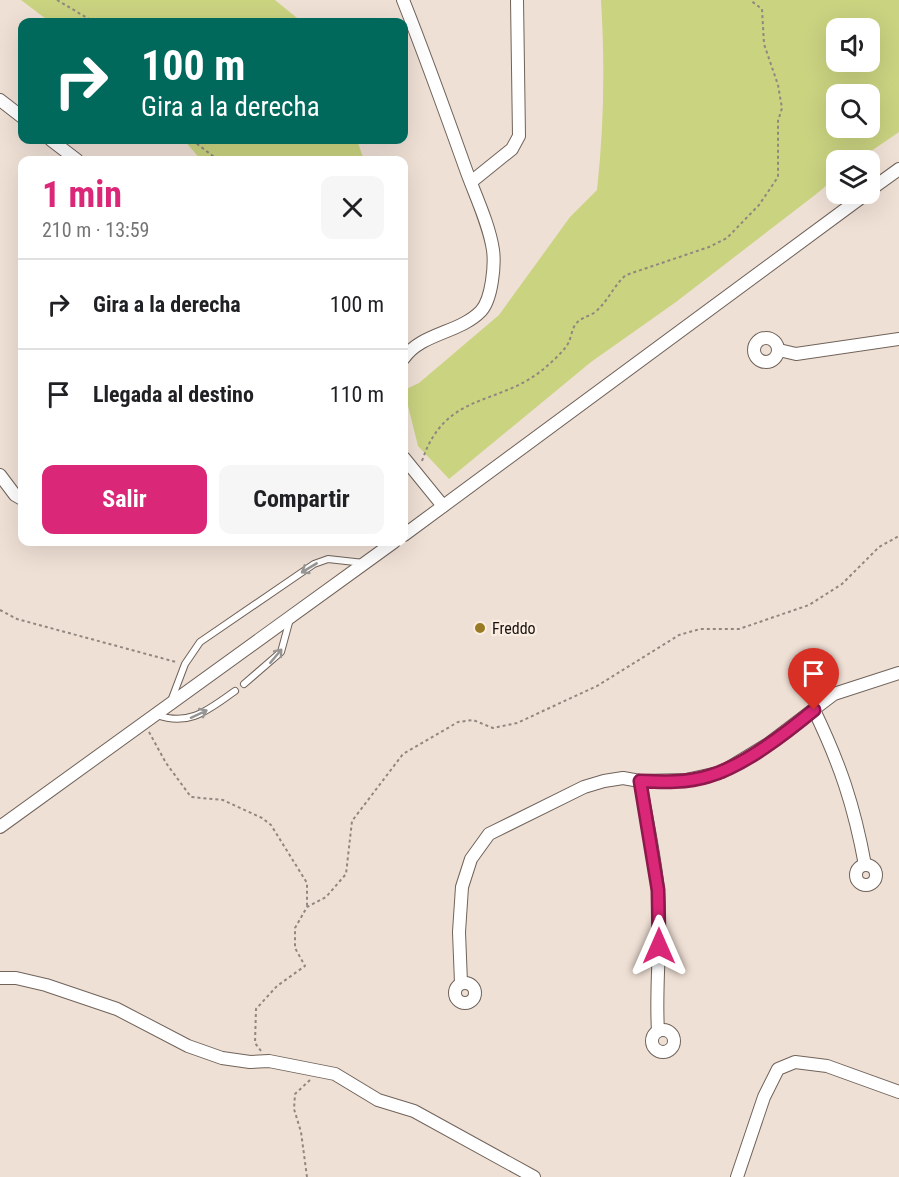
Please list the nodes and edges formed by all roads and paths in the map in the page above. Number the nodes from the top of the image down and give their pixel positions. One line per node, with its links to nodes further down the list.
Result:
1 (57, 0): 5 (path)
2 (403, 0): 13 (street)
3 (517, 0): 13 (street)
4 (750, 0): 20 (path)
5 (87, 18)
6 (0, 100): 7 (street)
7 (18, 114)
8 (56, 144): 10 (street)
9 (197, 144): 11 (path)
10 (72, 156)
11 (213, 156)
12 (899, 169): 14 (street)
13 (471, 182): 18 (street)
14 (880, 183)
15 (852, 204): 23 (street)
16 (899, 339): 17 (street)
17 (778, 350)
18 (408, 355)
19 (408, 464): 20 (street)
20 (413, 472): 23 (street)
21 (0, 475): 22 (street)
22 (18, 497)
23 (442, 506): 24 (street)
24 (408, 532)
25 (899, 536): 41 (path)
26 (389, 546): 27 (street)
27 (365, 564): 29 (street); 30 (lane, one-way to 30)
28 (0, 610): 30 (path)
29 (291, 618): 32 (lane, one-way to 29); 34 (street)
30 (185, 664): 34 (lane)
31 (899, 673): 35 (street)
32 (244, 684)
33 (235, 691): 36 (lane, one-way to 33)
34 (169, 706): 36 (street)
35 (814, 710): 38 (street); 40 (street)
36 (157, 715): 37 (street)
37 (145, 724): 39 (street); 41 (path)
38 (640, 781): 43 (street); 44 (street)
39 (0, 827)
40 (865, 865)
41 (307, 907): 45 (path)
42 (0, 978): 45 (street)
43 (461, 983)
44 (658, 1031)
45 (269, 1060): 46 (street)
46 (321, 1071): 48 (path); 49 (street)
47 (899, 1092): 50 (street)
48 (307, 1177)
49 (534, 1177)
50 (737, 1177)

